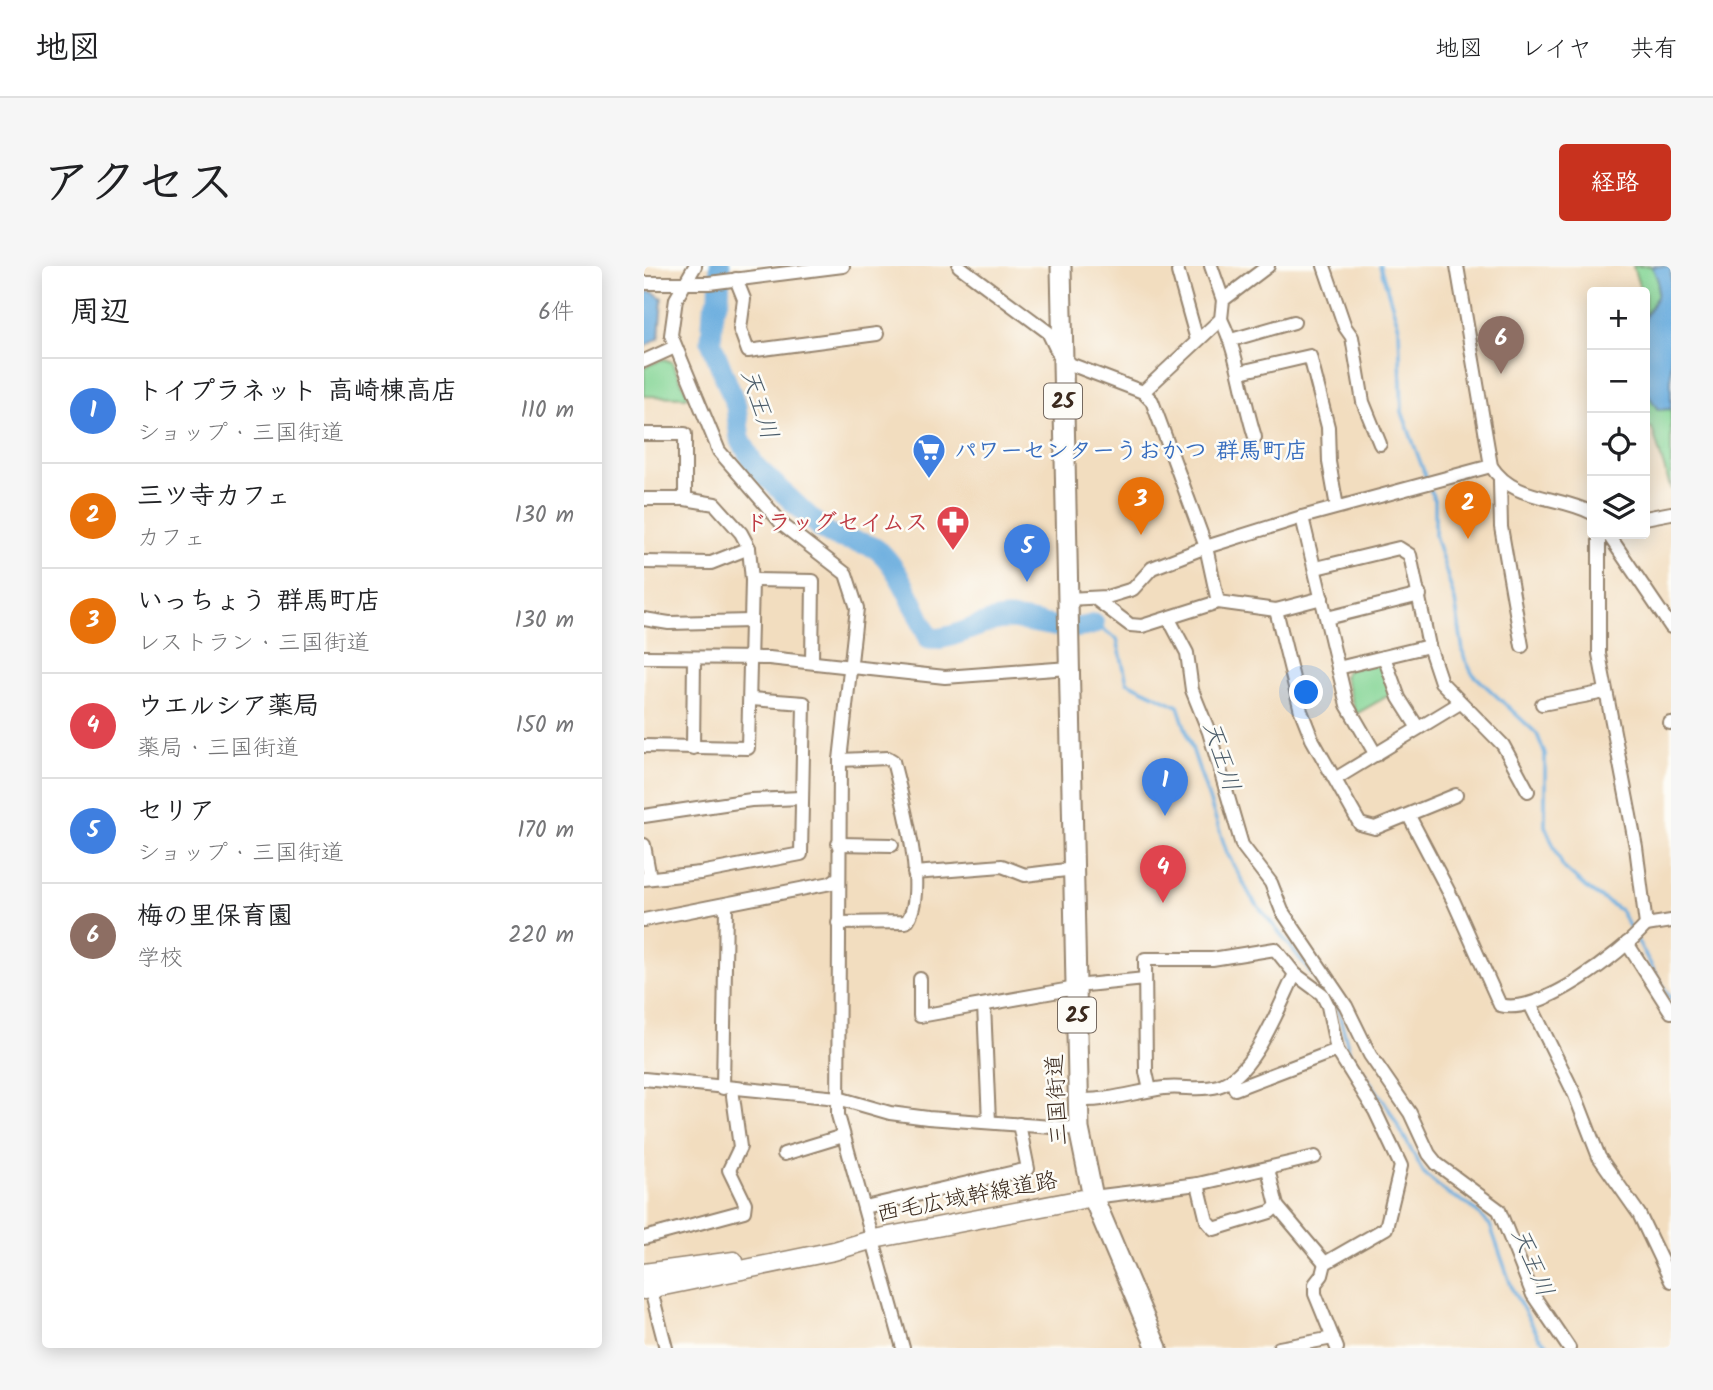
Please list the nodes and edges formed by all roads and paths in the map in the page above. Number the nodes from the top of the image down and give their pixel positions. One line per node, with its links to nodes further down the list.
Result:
1 (695, 266): 11 (street)
2 (843, 266): 10 (street)
3 (959, 266): 21 (street)
4 (1061, 266): 21 (main road, 25)
5 (1211, 266): 13 (street)
6 (1268, 266): 13 (street)
7 (1324, 266): 26 (street)
8 (1457, 266): 27 (street)
9 (1178, 272): 17 (street)
10 (732, 280): 11 (street); 16 (street)
11 (685, 282): 12 (street); 19 (street)
12 (644, 283)
13 (1223, 300): 14 (street)
14 (1221, 319): 17 (street); 18 (street)
15 (1294, 323): 18 (street)
16 (877, 334)
17 (1197, 340): 23 (street)
18 (1231, 340): 22 (street)
19 (675, 348): 20 (street); 61 (street)
20 (644, 361)
21 (1062, 361): 23 (street); 45 (main road, 25)
22 (1240, 372): 25 (street); 31 (street)
23 (1143, 392): 38 (street)
24 (644, 434): 30 (street)
25 (1255, 437)
26 (1380, 444)
27 (1491, 466): 28 (street); 31 (street)
28 (1500, 480): 32 (street); 55 (street)
29 (644, 499): 30 (street)
30 (685, 499): 39 (street)
31 (1337, 507): 34 (street)
32 (1587, 512)
33 (1671, 513): 35 (street)
34 (1302, 517): 38 (street); 41 (street)
35 (1650, 517)
36 (1599, 539): 64 (street)
37 (1611, 539): 53 (street)
38 (1206, 547): 46 (street); 47 (street)
39 (749, 548): 40 (street); 42 (street)
40 (644, 562)
41 (1316, 568): 43 (street); 44 (street)
42 (752, 580): 52 (street); 60 (street)
43 (1420, 595): 49 (street); 54 (street)
44 (1322, 598): 48 (street); 49 (street)
45 (1068, 599): 46 (street); 62 (main road, 25)
46 (1097, 600): 51 (street)
47 (1218, 602): 48 (street); 51 (street)
48 (1276, 610): 73 (street)
49 (1327, 618): 63 (street)
50 (644, 619): 52 (street)
51 (1169, 619): 127 (street)
52 (750, 621): 57 (street)
53 (1671, 627)
54 (1429, 646): 58 (street); 66 (street)
55 (1522, 646)
56 (644, 657): 59 (street)
57 (750, 657): 59 (street); 60 (street); 65 (street)
58 (1384, 657): 63 (street); 68 (street)
59 (694, 658): 70 (street)
60 (813, 662): 61 (street)
61 (849, 667): 62 (street); 72 (street)
62 (1069, 668): 82 (main road, 三国街道 / 25)
63 (1338, 668): 71 (street)
64 (1605, 692): 67 (street); 90 (street)
65 (751, 699): 70 (street); 76 (street)
66 (1460, 703): 68 (street); 74 (street)
67 (1542, 704)
68 (1418, 728): 71 (street)
69 (644, 746): 70 (street)
70 (693, 748)
71 (1376, 755): 73 (street)
72 (840, 760): 79 (street); 83 (street)
73 (1335, 779): 78 (street)
74 (1528, 791)
75 (1456, 795): 78 (street)
76 (801, 798): 77 (street); 84 (street)
77 (644, 816)
78 (1409, 816): 96 (street)
79 (838, 844): 81 (street); 85 (street)
80 (644, 845): 84 (street)
81 (892, 845)
82 (1074, 869): 83 (street); 95 (main road, 三国街道 / 25)
83 (914, 873): 89 (street)
84 (647, 878)
85 (838, 878): 86 (street); 89 (street)
86 (726, 906): 87 (street); 102 (street)
87 (644, 920)
88 (1671, 921): 90 (street)
89 (838, 923): 104 (street)
90 (1646, 925): 91 (street)
91 (1627, 943): 96 (street); 98 (street)
92 (1294, 974): 94 (street); 99 (street); 101 (street)
93 (920, 979): 97 (street)
94 (1145, 979): 95 (street); 103 (street)
95 (1076, 987): 97 (street); 105 (main road, 三国街道 / 25)
96 (1530, 1004): 121 (street)
97 (984, 1005): 106 (street)
98 (1671, 1012)
99 (1337, 1050): 101 (street); 119 (street)
100 (644, 1079): 102 (street)
101 (1232, 1081): 103 (street)
102 (727, 1088): 104 (street); 117 (street)
103 (1150, 1090): 105 (street)
104 (838, 1098): 106 (street); 109 (street)
105 (1079, 1100): 108 (main road, 三国街道 / 25)
106 (989, 1122): 107 (street)
107 (1019, 1124): 108 (street); 116 (street)
108 (1079, 1129): 114 (main road, 三国街道 / 25)
109 (843, 1136): 110 (street); 116 (street)
110 (784, 1154)
111 (1315, 1157): 112 (street)
112 (1268, 1169): 113 (street); 115 (street)
113 (1198, 1184): 114 (street); 115 (street)
114 (1093, 1196): 118 (street, 西毛広域幹線道路); 125 (main road, 三国街道 / 25)
115 (1277, 1206): 119 (street)
116 (864, 1207): 118 (street)
117 (644, 1238)
118 (874, 1239): 120 (street, 西毛広域幹線道路); 124 (street)
119 (1325, 1263): 122 (street)
120 (646, 1281): 123 (street)
121 (1671, 1281)
122 (1335, 1343): 126 (street)
123 (663, 1348)
124 (903, 1348)
125 (1157, 1348)
126 (1279, 1348)
127 (1569, 1348)

